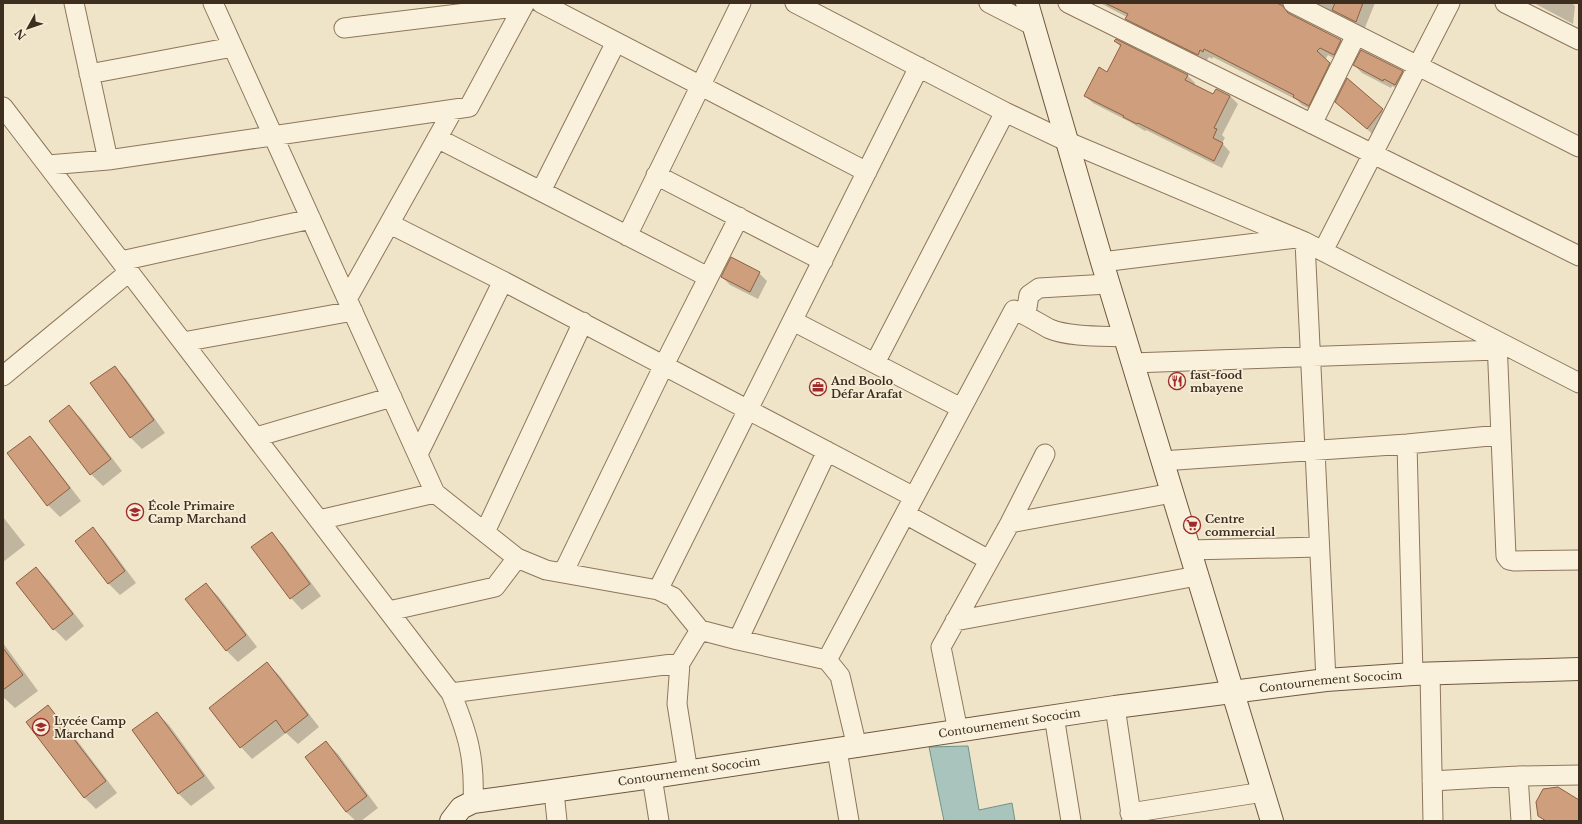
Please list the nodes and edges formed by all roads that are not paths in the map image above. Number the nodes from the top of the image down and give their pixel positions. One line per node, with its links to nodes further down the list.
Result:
1 (74, 3): 20 (street)
2 (213, 3): 17 (street)
3 (741, 3): 21 (street)
4 (795, 3): 19 (street)
5 (989, 3): 12 (street)
6 (1027, 3): 12 (street)
7 (1068, 3): 25 (street)
8 (1293, 3): 14 (street)
9 (1450, 3): 18 (street)
10 (1505, 3): 15 (street)
11 (530, 4): 13 (street); 16 (street); 23 (street)
12 (1034, 26): 28 (street)
13 (344, 28)
14 (1356, 35): 18 (street); 25 (street)
15 (1579, 40)
16 (616, 42): 21 (street); 35 (street)
17 (233, 47): 20 (street); 26 (street)
18 (1418, 66): 29 (street); 30 (street)
19 (919, 67): 24 (street); 33 (street)
20 (89, 74): 31 (street)
21 (700, 85): 33 (street); 34 (street)
22 (3, 106): 32 (street)
23 (453, 110): 26 (street); 27 (street)
24 (1005, 112): 28 (street); 57 (street)
25 (1312, 124): 30 (street)
26 (273, 135): 31 (street); 37 (street)
27 (437, 138): 35 (street); 38 (street)
28 (1068, 142): 40 (street); 44 (street)
29 (1579, 147)
30 (1372, 154): 41 (street); 42 (street)
31 (108, 160): 32 (street)
32 (48, 165): 45 (street)
33 (868, 172): 43 (street)
34 (656, 175): 36 (street); 39 (street)
35 (541, 191): 39 (street)
36 (739, 217): 43 (street); 46 (street)
37 (311, 219): 45 (street); 49 (street)
38 (390, 224): 47 (street); 49 (street)
39 (627, 236): 46 (street)
40 (1301, 240): 41 (street); 44 (street); 56 (street)
41 (1323, 251): 55 (street)
42 (1579, 256)
43 (823, 261): 51 (street)
44 (1102, 262): 48 (street)
45 (125, 266): 54 (street); 60 (street)
46 (708, 277): 59 (street)
47 (503, 281): 52 (street); 70 (street)
48 (1108, 284): 50 (street); 53 (street)
49 (350, 305): 54 (street); 62 (street)
50 (1026, 314): 53 (street); 63 (street)
51 (793, 321): 57 (street); 64 (street)
52 (583, 322): 59 (street); 79 (street)
53 (1125, 337): 58 (street)
54 (183, 342): 66 (street)
55 (1498, 345): 56 (street); 61 (street); 65 (street)
56 (1310, 356): 58 (street); 68 (street)
57 (875, 363): 63 (street)
58 (1132, 363): 72 (street)
59 (664, 365): 64 (street); 85 (street)
60 (3, 376)
61 (1579, 383)
62 (392, 397): 66 (street); 70 (street)
63 (962, 408): 75 (street)
64 (748, 410): 69 (street); 87 (street)
65 (1500, 435): 67 (street); 84 (street)
66 (256, 437): 77 (street)
67 (1407, 444): 68 (street); 95 (street)
68 (1315, 450): 72 (street); 80 (street)
69 (828, 451): 75 (street); 91 (street)
70 (418, 454): 73 (street)
71 (1045, 454): 78 (street)
72 (1162, 461): 74 (street)
73 (435, 493): 77 (street); 79 (street)
74 (1172, 493): 78 (street); 81 (street)
75 (914, 496): 76 (street)
76 (905, 514): 83 (street); 92 (street)
77 (319, 520): 88 (street)
78 (1010, 523): 83 (street)
79 (484, 532): 82 (street)
80 (1319, 546): 81 (street); 96 (street)
81 (1190, 550): 86 (street)
82 (517, 558): 85 (street); 88 (street)
83 (989, 560): 89 (street)
84 (1579, 560)
85 (563, 573): 87 (street)
86 (1197, 576): 89 (street); 97 (street)
87 (658, 590): 90 (street)
88 (389, 611): 98 (street)
89 (955, 621): 101 (street)
90 (700, 630): 91 (street); 93 (street)
91 (738, 640): 92 (street)
92 (827, 660): 102 (street)
93 (680, 663): 98 (street); 103 (street)
94 (1579, 669): 95 (street, Contournement Sococim)
95 (1421, 674): 96 (street, Contournement Sococim); 107 (street)
96 (1326, 680): 97 (street, Contournement Sococim)
97 (1232, 692): 99 (street, Contournement Sococim); 109 (street)
98 (451, 693): 110 (street)
99 (1115, 707): 100 (street, Contournement Sococim); 111 (street)
100 (1054, 716): 101 (street, Contournement Sococim); 116 (street)
101 (958, 731): 102 (street, Contournement Sococim)
102 (847, 748): 103 (street, Contournement Sococim); 115 (street)
103 (688, 772): 106 (street, Contournement Sococim)
104 (1579, 775): 105 (street)
105 (1518, 776): 107 (street); 119 (street)
106 (652, 777): 108 (street, Contournement Sococim); 114 (street)
107 (1432, 781): 118 (street)
108 (554, 792): 110 (street, Contournement Sococim); 113 (street)
109 (1263, 792): 111 (street); 117 (street)
110 (473, 802): 112 (street, Contournement Sococim)
111 (1131, 817)
112 (451, 821)
113 (557, 821)
114 (659, 821)
115 (849, 821)
116 (1071, 821)
117 (1272, 821)
118 (1433, 821)
119 (1521, 821)

